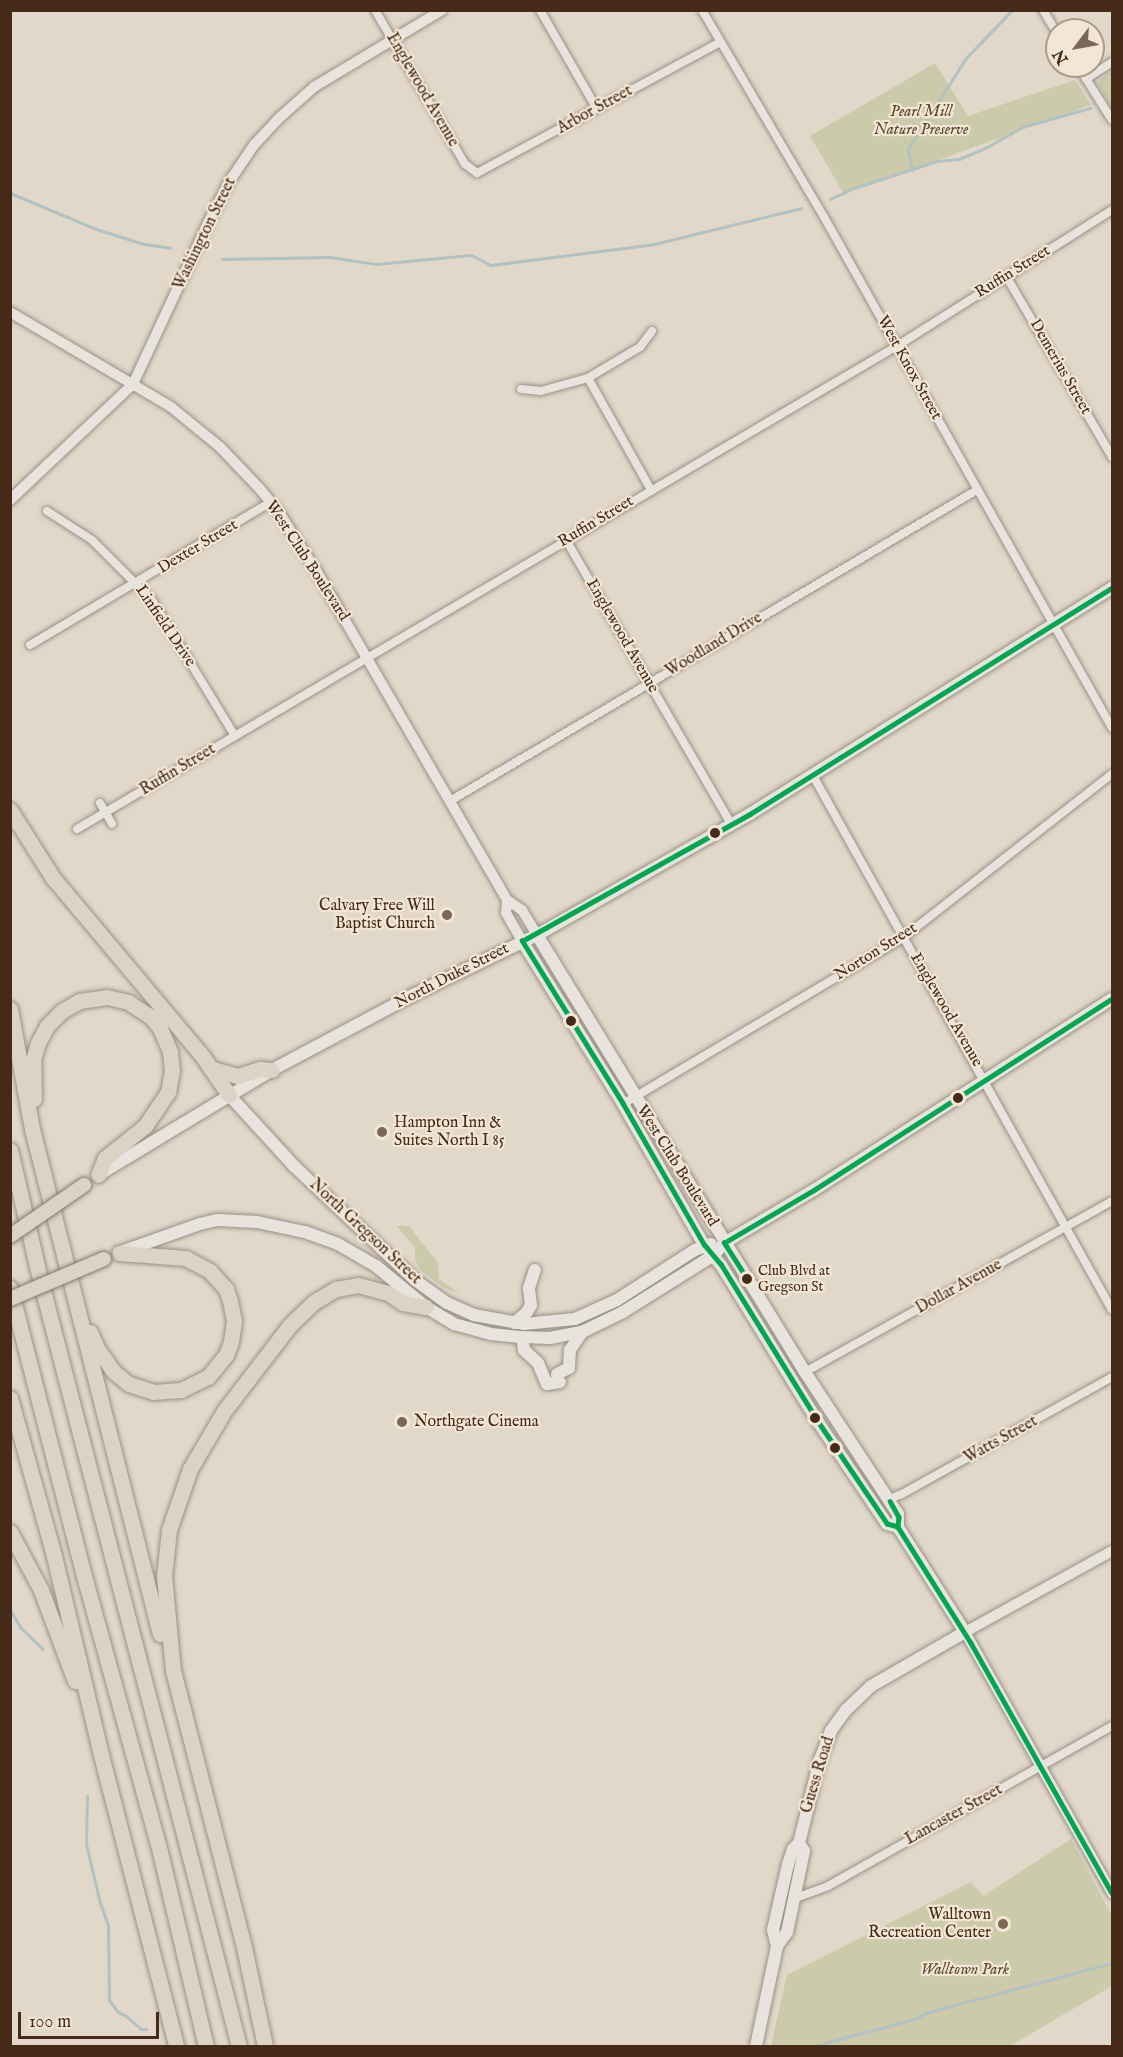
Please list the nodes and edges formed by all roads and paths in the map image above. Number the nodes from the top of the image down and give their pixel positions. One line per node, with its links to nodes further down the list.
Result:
1 (375, 10): 5 (street, Englewood Avenue)
2 (442, 10): 5 (street, Washington Street)
3 (540, 10): 9 (street)
4 (702, 10): 6 (street, West Knox Street)
5 (392, 40): 11 (street, Englewood Avenue); 18 (street, Washington Street)
6 (720, 42): 9 (street, Arbor Street); 16 (street, West Knox Street)
7 (1113, 62): 8 (street)
8 (1086, 79): 10 (street)
9 (597, 109): 11 (street, Arbor Street)
10 (1113, 120)
11 (470, 169)
12 (1113, 210): 13 (street, Ruffin Street)
13 (1006, 276): 16 (street, Ruffin Street); 20 (street, Demerius Street)
14 (10, 312): 18 (street, West Club Boulevard)
15 (652, 331): 17 (street)
16 (897, 346): 21 (street, Ruffin Street); 22 (street, West Knox Street)
17 (588, 378): 19 (street); 21 (street)
18 (133, 384): 23 (street, Washington Street); 24 (street, West Club Boulevard)
19 (521, 389)
20 (1113, 457)
21 (651, 490): 26 (street, Ruffin Street)
22 (977, 490): 29 (street, West Knox Street); 32 (street, Woodland Drive)
23 (10, 500)
24 (271, 502): 27 (street, Dexter Street); 31 (street, West Club Boulevard)
25 (47, 511): 27 (street, Linfield Drive)
26 (566, 540): 31 (street, Ruffin Street); 32 (street, Englewood Avenue)
27 (137, 583): 30 (street, Dexter Street); 34 (street, Linfield Drive)
28 (1113, 588): 29 (main road, North Duke Street)
29 (1055, 623): 33 (street, West Knox Street); 35 (main road, North Duke Street)
30 (30, 645)
31 (367, 657): 34 (street, Ruffin Street); 37 (street, West Club Boulevard)
32 (650, 683): 37 (street, Woodland Drive); 42 (street, Englewood Avenue)
33 (1113, 728)
34 (235, 736): 40 (street, Ruffin Street)
35 (812, 774): 42 (main road, North Duke Street); 46 (street, Englewood Avenue)
36 (1113, 774): 46 (street, Norton Street)
37 (450, 801): 44 (street, West Club Boulevard)
38 (100, 803): 40 (street)
39 (10, 810): 50 (highway)
40 (105, 813): 41 (street); 43 (street, Ruffin Street)
41 (112, 824)
42 (732, 825): 45 (main road, North Duke Street)
43 (77, 829)
44 (507, 900): 45 (street, West Club Boulevard); 47 (street, West Club Boulevard)
45 (537, 935): 47 (main road, North Duke Street); 54 (main road, West Club Boulevard)
46 (904, 937): 52 (street, Englewood Avenue); 54 (street, Norton Street)
47 (522, 941): 51 (main road, North Duke Street); 55 (main road, West Club Boulevard)
48 (1113, 999): 52 (main road, North Gregson Street)
49 (10, 1009): 57 (highway)
50 (213, 1069): 51 (highway); 53 (highway)
51 (272, 1070): 53 (main road, North Duke Street)
52 (985, 1080): 61 (street, Englewood Avenue); 63 (main road, North Gregson Street)
53 (230, 1095): 58 (main road, North Duke Street); 74 (main road, North Gregson Street)
54 (634, 1097): 55 (street, Norton Street); 63 (main road, West Club Boulevard)
55 (623, 1104): 64 (main road, West Club Boulevard)
56 (10, 1149): 96 (highway)
57 (43, 1165): 58 (highway); 73 (highway)
58 (98, 1175)
59 (84, 1185): 62 (highway, bridge)
60 (1113, 1201): 61 (street, Dollar Avenue)
61 (1067, 1227): 72 (street, Englewood Avenue); 77 (street, Dollar Avenue)
62 (10, 1236)
63 (724, 1243): 64 (main road, North Gregson Street); 66 (main road, North Gregson Street); 77 (main road, West Club Boulevard)
64 (704, 1245): 66 (main road, West Club Boulevard); 74 (main road, North Gregson Street)
65 (119, 1253): 71 (main road, North Gregson Street); 73 (highway)
66 (714, 1255): 75 (main road, North Gregson Street); 80 (main road, West Club Boulevard)
67 (104, 1258): 70 (highway, bridge)
68 (535, 1270): 74 (main road)
69 (10, 1288): 95 (highway)
70 (10, 1299)
71 (426, 1307): 76 (main road, North Gregson Street); 86 (highway)
72 (1113, 1310)
73 (80, 1315): 86 (highway)
74 (514, 1323)
75 (582, 1332): 76 (main road, North Gregson Street); 76 (main road)
76 (522, 1337)
77 (805, 1372): 81 (main road, West Club Boulevard)
78 (1113, 1377): 81 (street, Watts Street)
79 (10, 1398): 88 (highway)
80 (854, 1477): 81 (main road); 82 (main road, West Club Boulevard)
81 (889, 1498): 82 (main road, West Club Boulevard)
82 (898, 1527): 85 (main road, West Club Boulevard)
83 (10, 1532): 88 (highway)
84 (1113, 1551): 85 (street)
85 (965, 1632): 89 (street, West Club Boulevard); 90 (main road, Guess Road)
86 (173, 1671): 97 (highway)
87 (1113, 1726): 89 (street, Lancaster Street)
88 (101, 1755): 94 (highway)
89 (1042, 1766): 91 (street, West Club Boulevard); 92 (street, Lancaster Street)
90 (799, 1843): 92 (main road, Guess Road); 93 (main road, Guess Road)
91 (1113, 1893)
92 (793, 1899): 93 (main road, Guess Road)
93 (777, 1946): 98 (main road, Guess Road)
94 (176, 2046)
95 (206, 2046)
96 (239, 2046)
97 (265, 2046)
98 (756, 2046)

